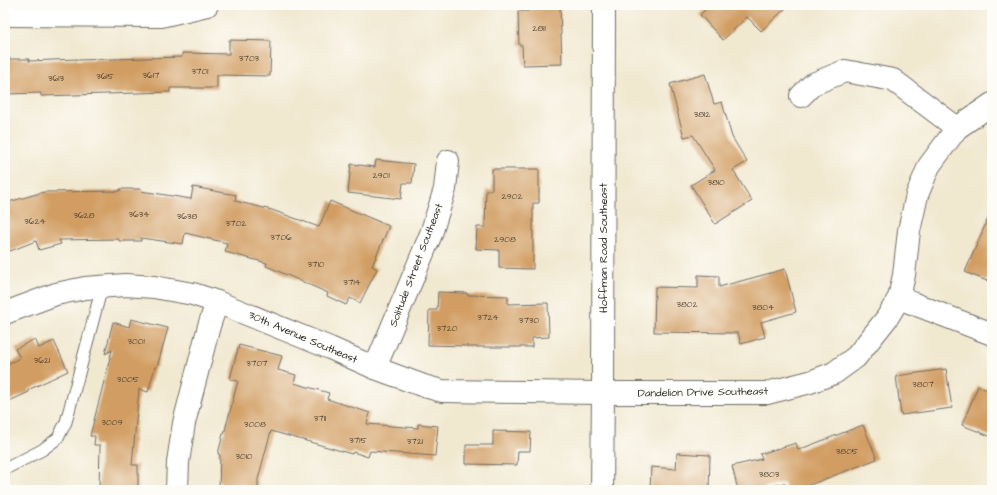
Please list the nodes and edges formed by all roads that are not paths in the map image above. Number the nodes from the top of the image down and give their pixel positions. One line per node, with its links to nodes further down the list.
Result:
1 (207, 5): 3 (street)
2 (604, 5): 14 (street, Hoffman Road Southeast)
3 (5, 15)
4 (801, 96): 6 (street)
5 (992, 104): 6 (street, Dandelion Drive Southeast)
6 (957, 128): 9 (street, Dandelion Drive Southeast)
7 (448, 161): 13 (street, Solitude Street Southeast)
8 (102, 287): 10 (street, 30th Avenue Southeast); 11 (street, 30th Avenue Southeast); 15 (lane)
9 (899, 298): 12 (street); 14 (street, Dandelion Drive Southeast)
10 (217, 302): 13 (street, 30th Avenue Southeast); 16 (street)
11 (5, 313)
12 (992, 334)
13 (375, 368): 14 (street, 30th Avenue Southeast)
14 (603, 393): 17 (street, Hoffman Road Southeast)
15 (5, 469)
16 (178, 490)
17 (602, 490)

